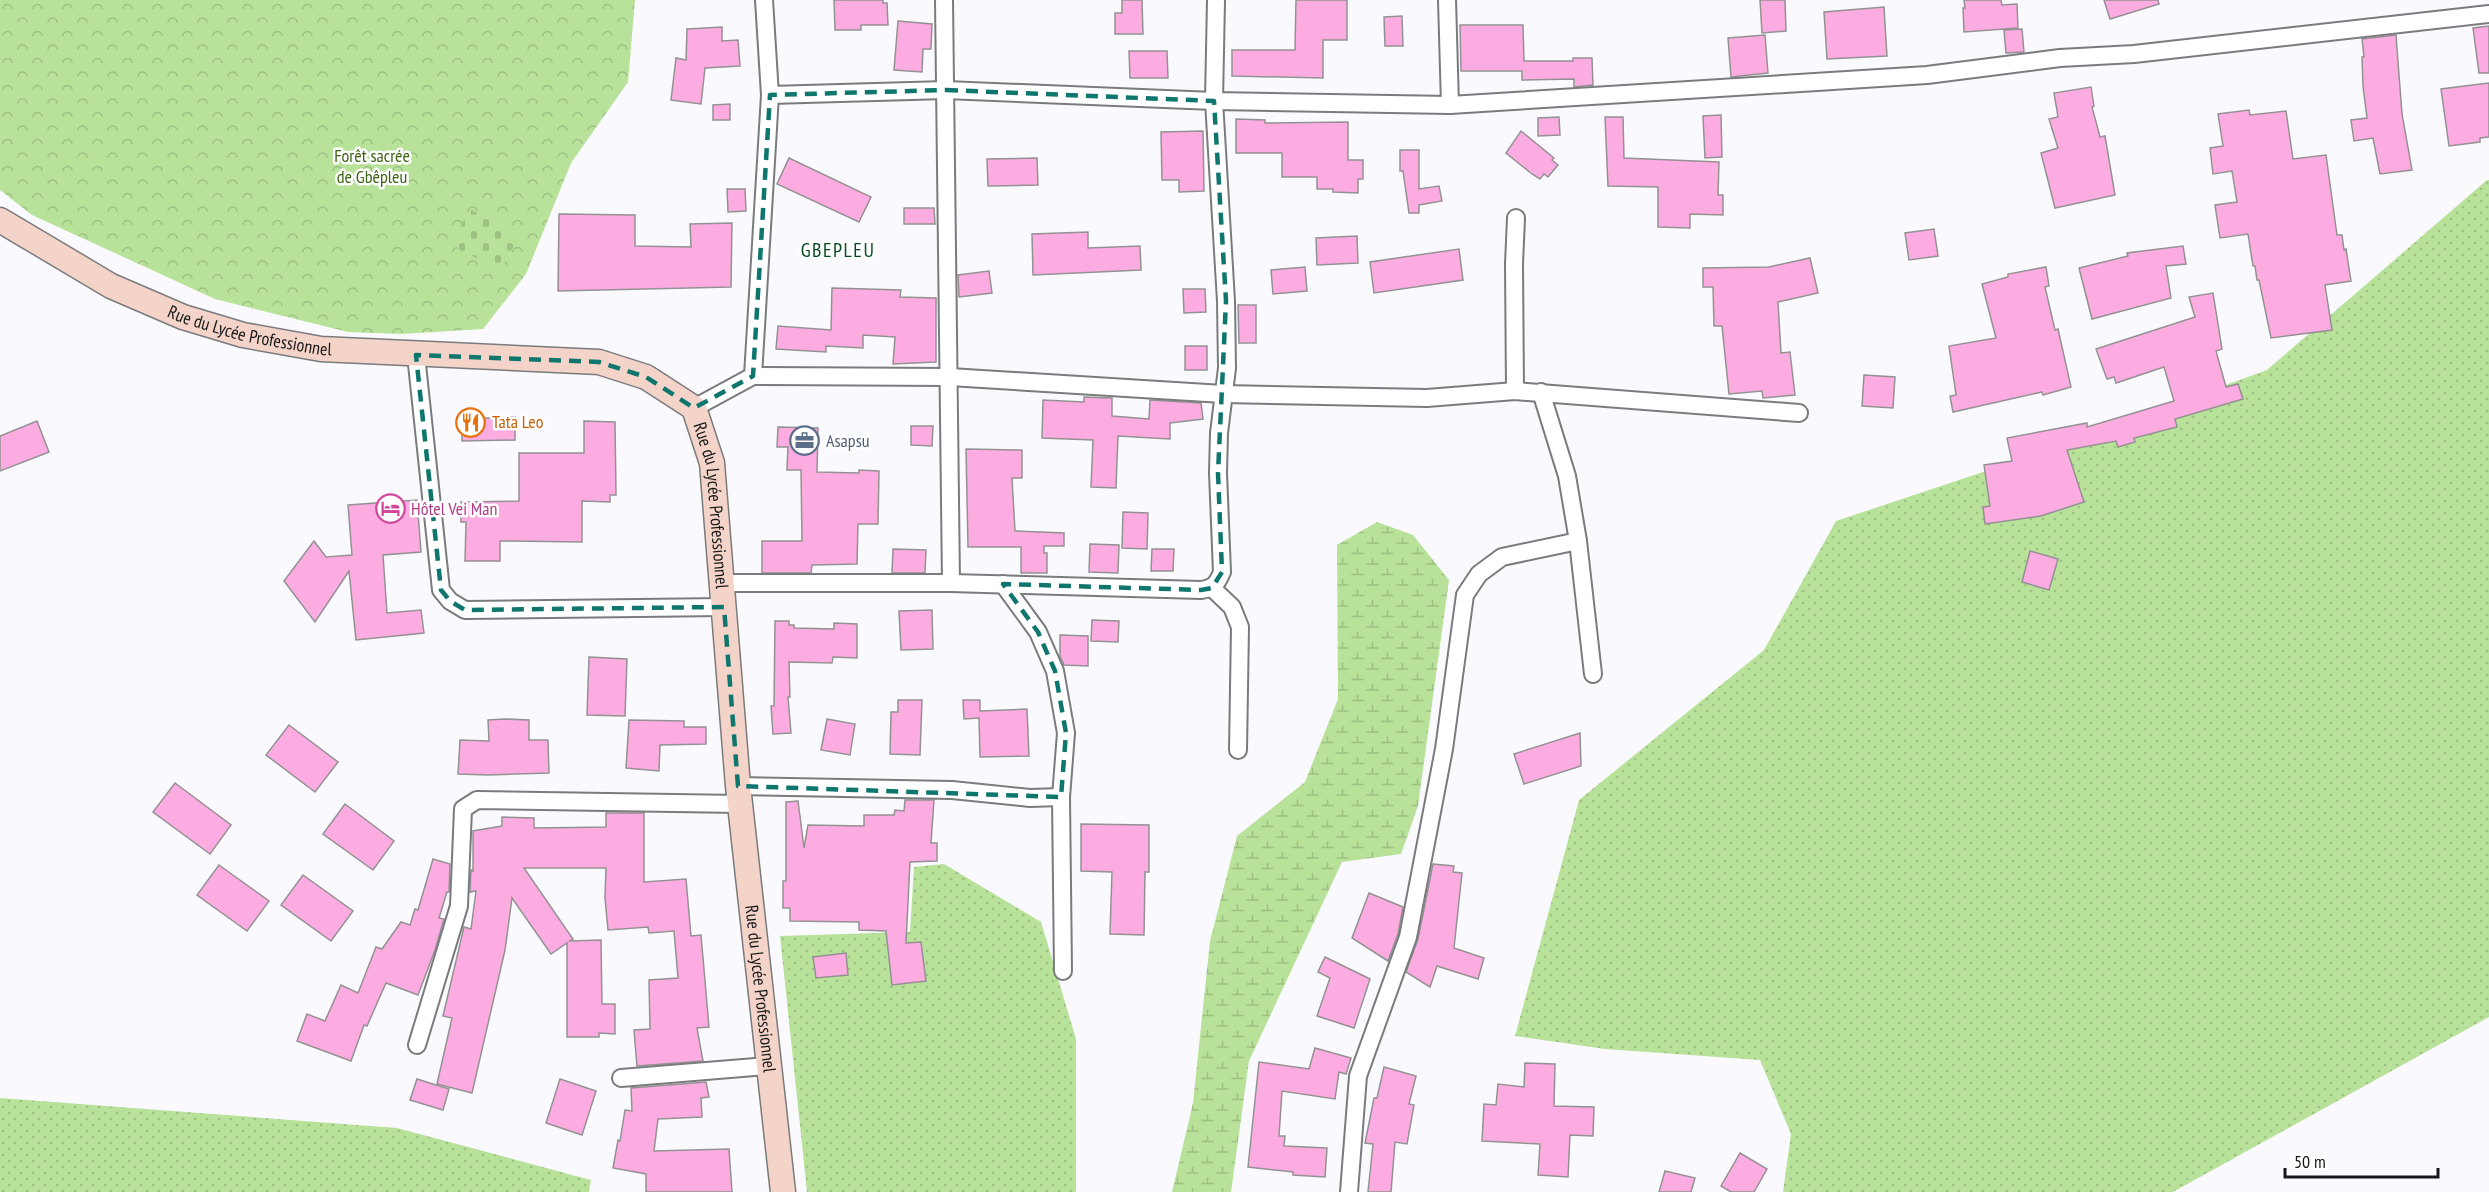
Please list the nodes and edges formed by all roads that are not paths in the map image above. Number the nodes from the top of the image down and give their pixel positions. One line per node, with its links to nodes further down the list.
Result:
1 (764, 0): 7 (street)
2 (944, 0): 6 (street)
3 (1216, 0): 8 (street)
4 (1448, 0): 9 (street)
5 (2489, 14): 9 (street)
6 (946, 90): 7 (street); 8 (street); 14 (street)
7 (770, 95): 13 (street)
8 (1214, 101): 9 (street); 17 (street)
9 (1450, 105)
10 (1516, 218): 15 (street)
11 (0, 219): 12 (main road, Rue du Lycée Professionnel)
12 (416, 355): 18 (main road, Rue du Lycée Professionnel); 25 (street)
13 (753, 375): 14 (street); 18 (street)
14 (950, 377): 17 (street); 22 (street)
15 (1515, 391): 16 (street); 17 (street)
16 (1541, 392): 19 (street); 20 (street)
17 (1223, 394): 24 (street)
18 (693, 408): 21 (main road, Rue du Lycée Professionnel)
19 (1799, 413)
20 (1578, 541): 26 (street); 35 (street)
21 (722, 583): 22 (street); 25 (main road, Rue du Lycée Professionnel)
22 (951, 583): 23 (street)
23 (1003, 584): 24 (street); 29 (street)
24 (1212, 588): 27 (street)
25 (724, 607): 28 (main road, Rue du Lycée Professionnel)
26 (1593, 674)
27 (1238, 750)
28 (739, 795): 29 (street); 31 (street); 32 (main road, Rue du Lycée Professionnel)
29 (1061, 797): 30 (street)
30 (1063, 971)
31 (417, 1045)
32 (768, 1066): 33 (street); 34 (main road, Rue du Lycée Professionnel)
33 (621, 1078)
34 (783, 1192)
35 (1349, 1192)

